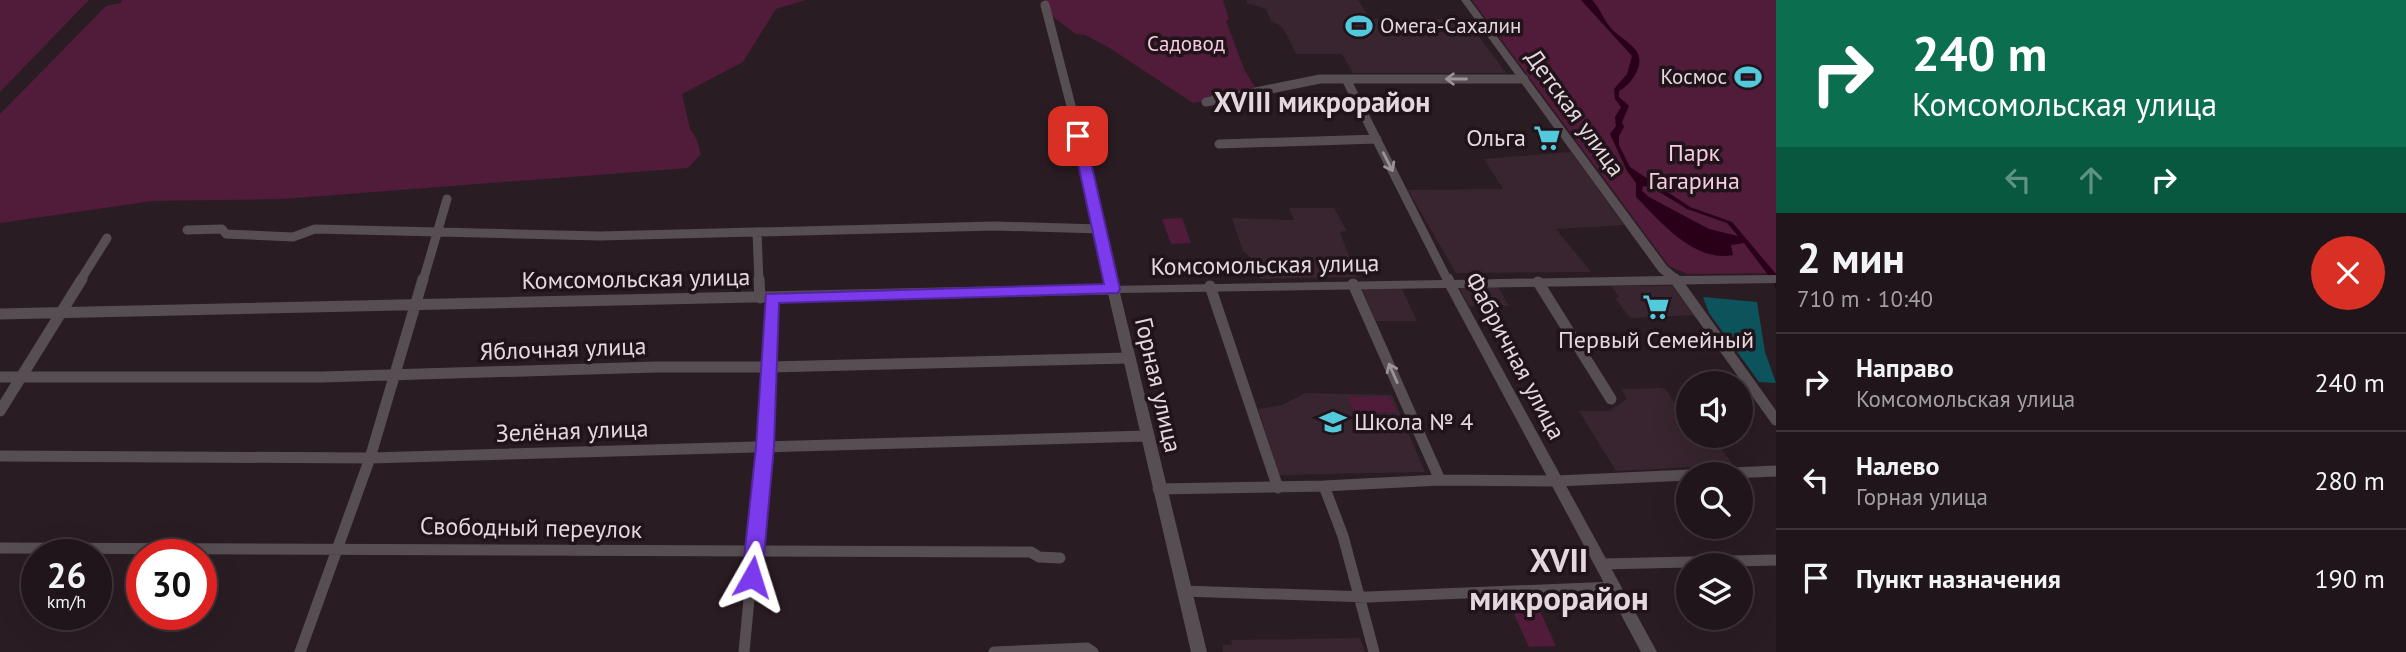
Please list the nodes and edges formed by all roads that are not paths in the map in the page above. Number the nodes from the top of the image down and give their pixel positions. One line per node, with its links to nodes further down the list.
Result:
1 (1465, 0): 4 (street, Детская улица)
2 (1045, 5): 9 (street, Горная улица)
3 (1346, 79): 4 (street, one-way to 3); 5 (street); 6 (street, Фабричная улица)
4 (1524, 79): 14 (street, Детская улица)
5 (1206, 102)
6 (1377, 139): 7 (street); 16 (street, Фабричная улица, one-way to 16)
7 (1219, 144)
8 (447, 199): 11 (street)
9 (1100, 229): 12 (street); 20 (street, Горная улица)
10 (187, 230): 11 (street)
11 (438, 232): 12 (street); 22 (street)
12 (757, 233): 21 (street)
13 (107, 239): 23 (street)
14 (1675, 279): 15 (street, Комсомольская улица); 17 (street, Комсомольская улица); 32 (street, Детская улица)
15 (1771, 279)
16 (1449, 282): 17 (street, Комсомольская улица); 18 (street, Комсомольская улица); 41 (street, Фабричная улица)
17 (1538, 282): 30 (street)
18 (1353, 284): 19 (street, Комсомольская улица); 40 (street, one-way to 18)
19 (1210, 286): 20 (street, Комсомольская улица); 43 (street)
20 (1113, 289): 21 (street, Комсомольская улица); 25 (street, Горная улица)
21 (765, 298): 22 (street, Комсомольская улица); 26 (street)
22 (416, 305): 23 (street, Комсомольская улица); 27 (street)
23 (64, 312): 24 (street, Комсомольская улица); 29 (street)
24 (0, 314)
25 (1128, 358): 26 (street, Яблочная улица); 33 (street, Горная улица)
26 (771, 368): 27 (street, Яблочная улица); 34 (street)
27 (396, 376): 29 (street, Яблочная улица); 36 (street)
28 (0, 377): 29 (street, Яблочная улица)
29 (23, 377): 31 (street)
30 (1611, 400)
31 (0, 411)
32 (1776, 420)
33 (1146, 436): 34 (street, Зелёная улица); 44 (street, Горная улица)
34 (765, 447): 36 (street, Зелёная улица); 47 (street)
35 (0, 456): 36 (street, Зелёная улица)
36 (370, 458): 46 (street)
37 (1776, 471): 38 (street)
38 (1753, 472)
39 (1676, 476): 41 (street)
40 (1440, 481): 41 (street); 42 (street)
41 (1557, 481): 50 (street, Фабричная улица)
42 (1324, 486): 43 (street); 53 (street)
43 (1278, 488): 44 (street)
44 (1158, 489): 52 (street, Горная улица)
45 (0, 548): 46 (street, Свободный переулок)
46 (337, 548): 47 (street, Свободный переулок); 54 (street)
47 (755, 552): 48 (street, Свободный переулок); 55 (street)
48 (1060, 558)
49 (1776, 560): 50 (street)
50 (1602, 564): 51 (street, Фабричная улица)
51 (1614, 587): 53 (street); 60 (street, Фабричная улица)
52 (1183, 591): 53 (street); 58 (street, Горная улица)
53 (1359, 596): 59 (street)
54 (300, 652)
55 (744, 652)
56 (994, 652): 57 (street)
57 (1093, 652)
58 (1199, 652)
59 (1374, 652)
60 (1649, 652)

